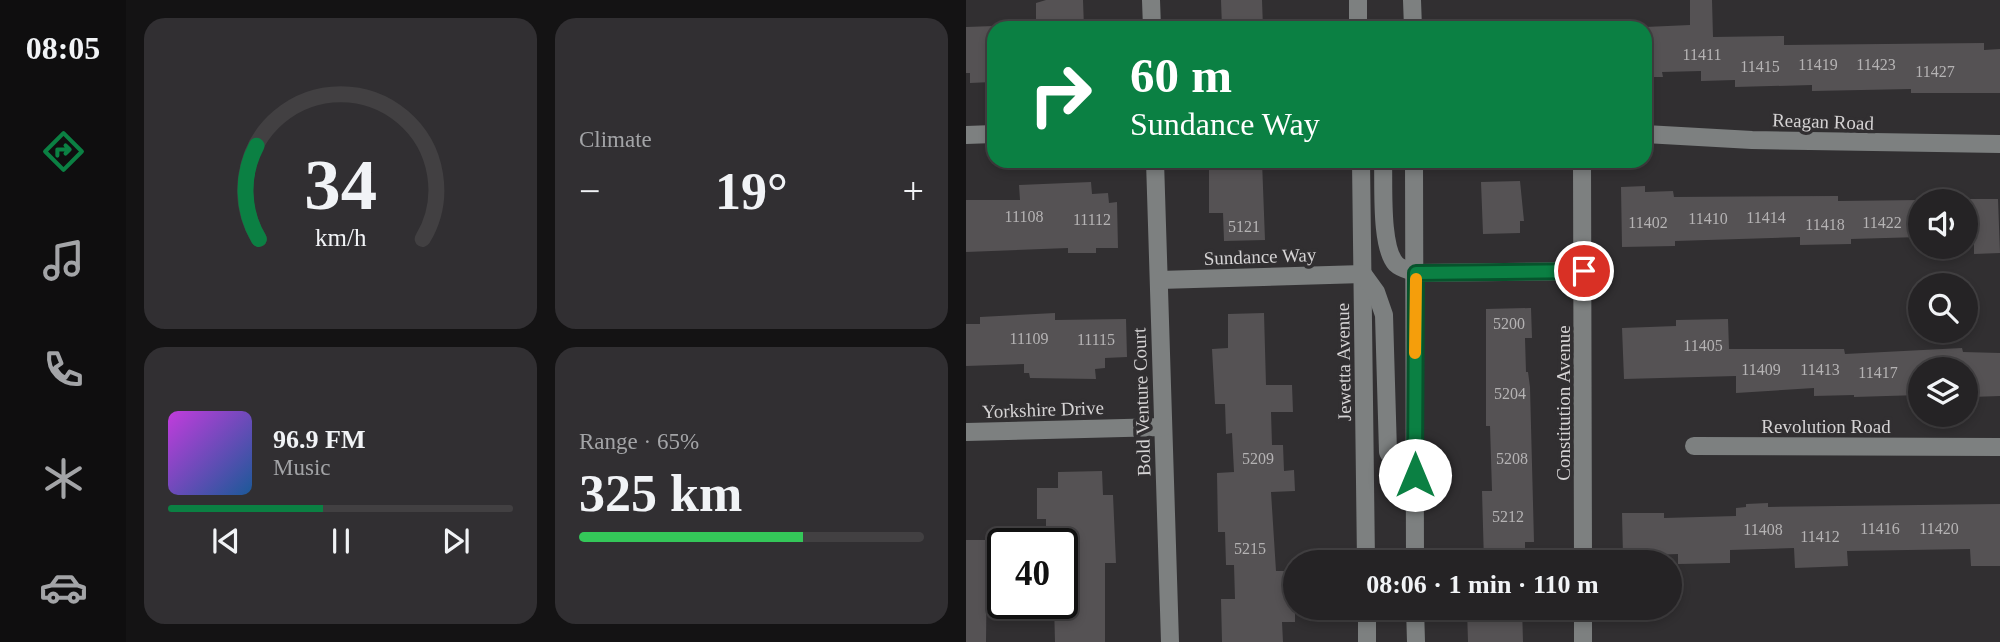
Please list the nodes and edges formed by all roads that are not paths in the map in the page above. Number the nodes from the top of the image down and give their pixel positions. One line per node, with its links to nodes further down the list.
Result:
1 (1151, 0): 4 (street)
2 (1358, 0): 5 (street)
3 (1412, 0): 6 (street)
4 (1152, 21)
5 (1358, 21)
6 (1413, 21)
7 (987, 134): 9 (street)
8 (1652, 134): 10 (street, Reagan Road)
9 (966, 135)
10 (2000, 144)
11 (1155, 168): 19 (street, Bold Venture Court)
12 (1361, 168): 18 (street, Jewetta Avenue)
13 (1384, 168): 17 (street)
14 (1415, 168): 17 (street)
15 (1582, 168): 16 (street, Constitution Avenue)
16 (1584, 271): 17 (street); 27 (street, Constitution Avenue)
17 (1416, 273): 24 (street)
18 (1363, 274): 19 (street, Sundance Way); 24 (street); 25 (street, Jewetta Avenue)
19 (1158, 280): 20 (street, Bold Venture Court)
20 (1163, 427): 21 (street, Yorkshire Drive); 31 (street, Bold Venture Court)
21 (966, 432)
22 (1694, 446): 23 (street, Revolution Road)
23 (2000, 447)
24 (1415, 500): 26 (street)
25 (1366, 550)
26 (1415, 550)
27 (1583, 550)
28 (1367, 620): 32 (street)
29 (1415, 620): 33 (street)
30 (1583, 620): 34 (street)
31 (1170, 642)
32 (1367, 642)
33 (1416, 642)
34 (1583, 642)

